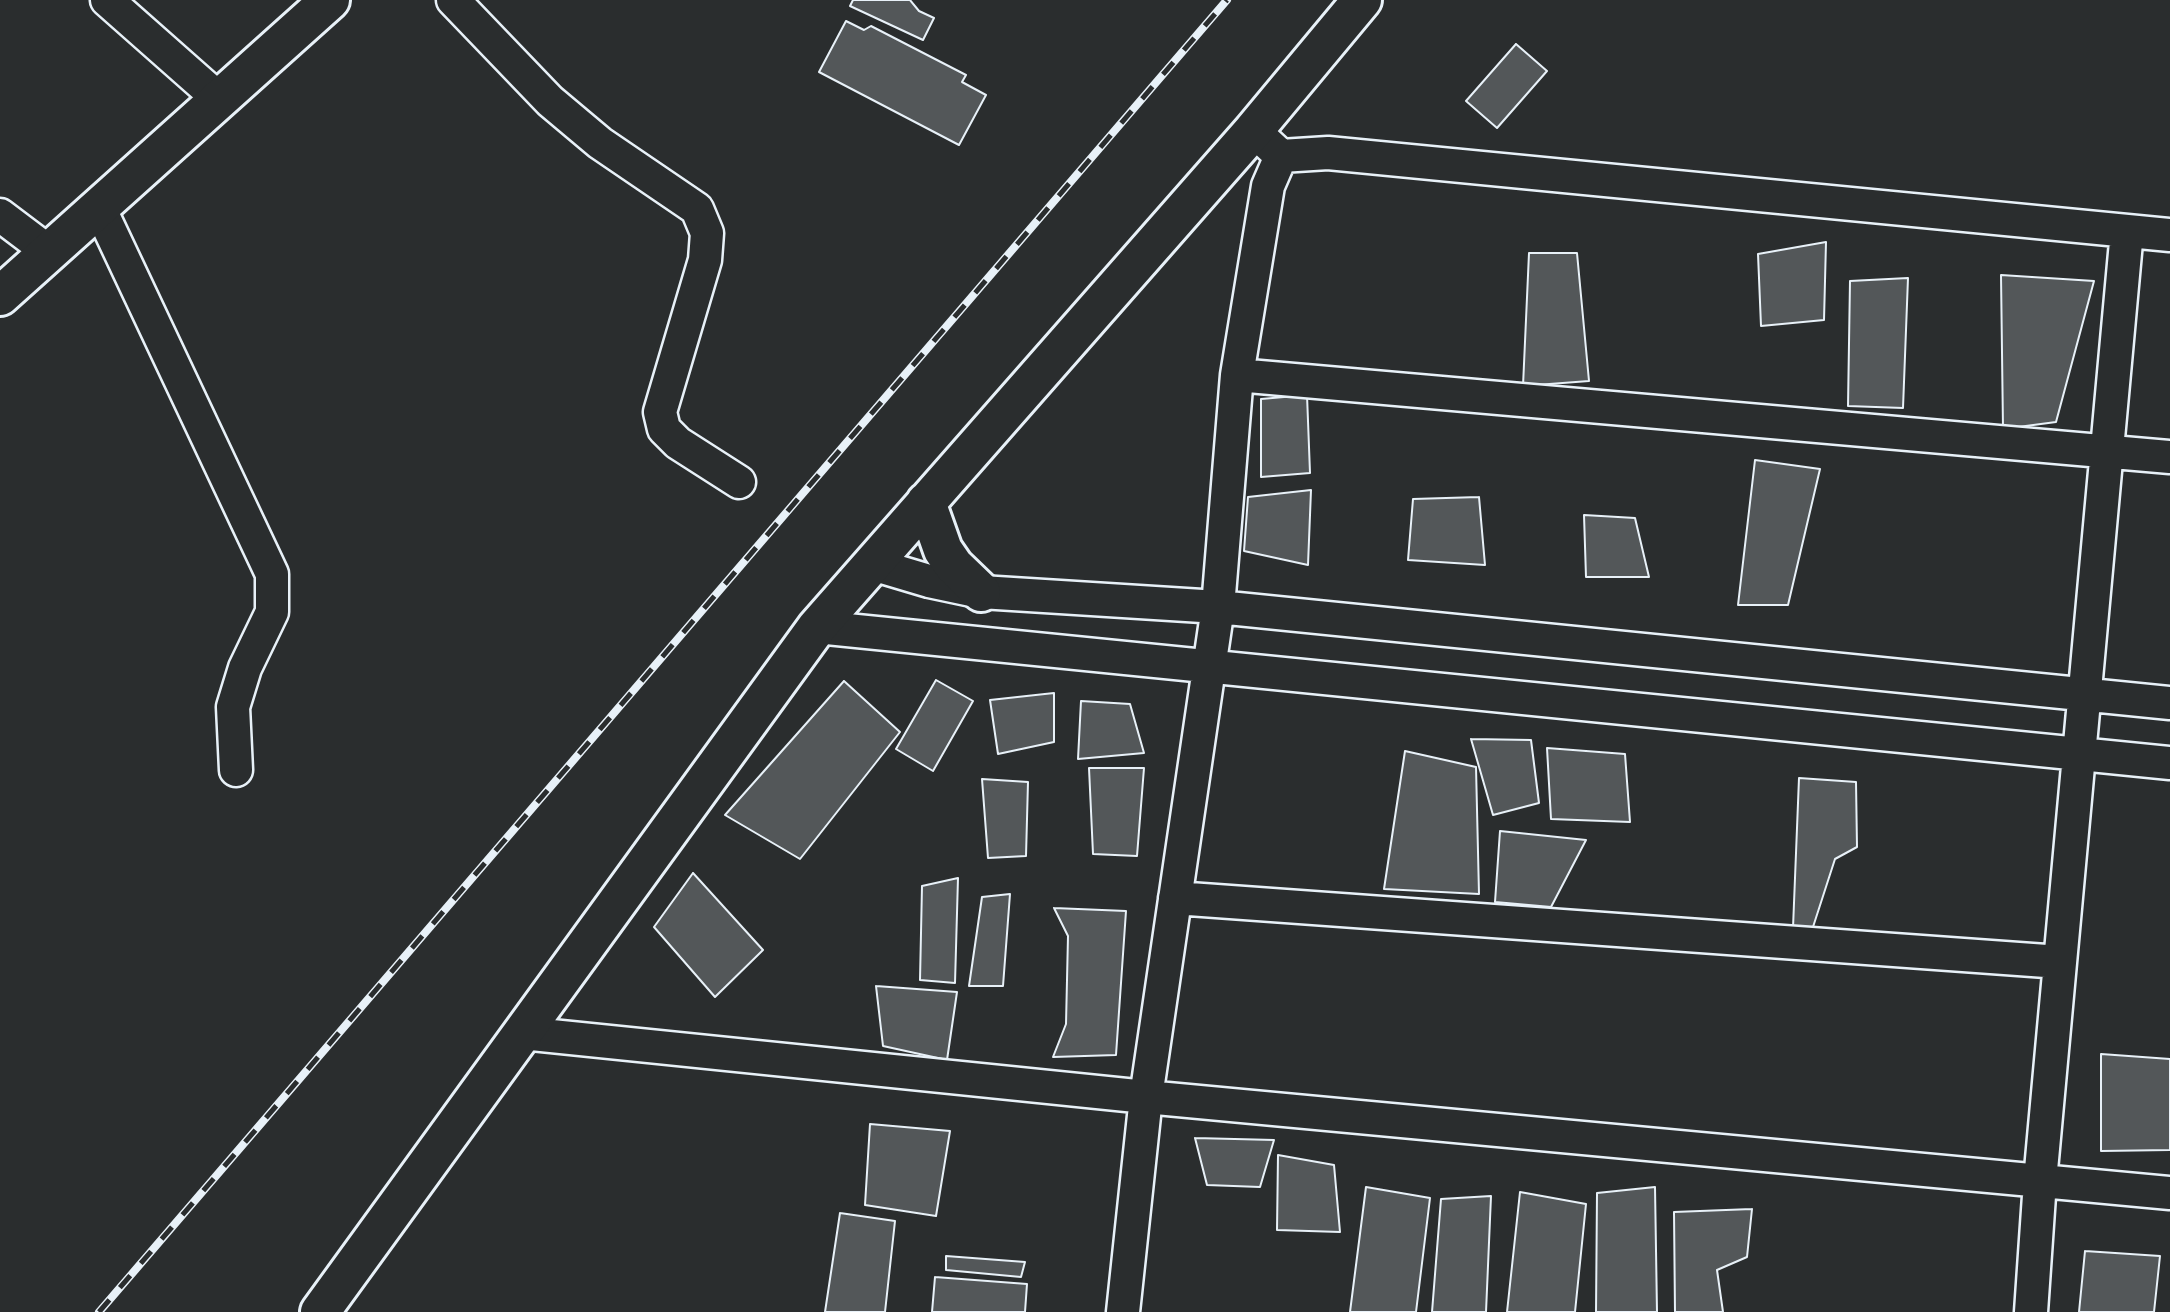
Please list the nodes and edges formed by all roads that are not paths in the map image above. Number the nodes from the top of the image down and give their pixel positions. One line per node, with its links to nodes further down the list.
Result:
1 (107, 0): 5 (street)
2 (330, 0): 5 (street)
3 (453, 0): 17 (street)
4 (1362, 0): 6 (street)
5 (219, 99): 8 (street)
6 (1253, 131): 7 (street); 18 (street)
7 (1281, 156): 10 (street); 14 (street)
8 (99, 207): 12 (street); 28 (street)
9 (0, 215): 12 (street)
10 (2127, 231): 11 (street); 15 (street)
11 (2170, 235)
12 (49, 252): 13 (street)
13 (0, 296)
14 (1237, 375): 15 (street); 21 (street)
15 (2107, 450): 16 (street); 24 (street)
16 (2170, 457)
17 (739, 482)
18 (926, 502): 19 (street); 20 (street)
19 (872, 564): 20 (street); 22 (street)
20 (981, 592): 21 (street)
21 (1219, 607): 23 (street); 24 (street)
22 (817, 627): 23 (street); 31 (street)
23 (1207, 668): 26 (street); 29 (street)
24 (2084, 695): 25 (street); 26 (street)
25 (2170, 703)
26 (2078, 755): 27 (street); 30 (street)
27 (2170, 764)
28 (236, 770)
29 (1175, 898): 30 (street); 32 (street)
30 (2060, 962): 33 (street)
31 (522, 1033): 32 (street); 35 (street)
32 (1146, 1097): 33 (street); 36 (street)
33 (2040, 1181): 34 (street); 37 (street)
34 (2170, 1193)
35 (320, 1312)
36 (1123, 1312)
37 (2031, 1312)

